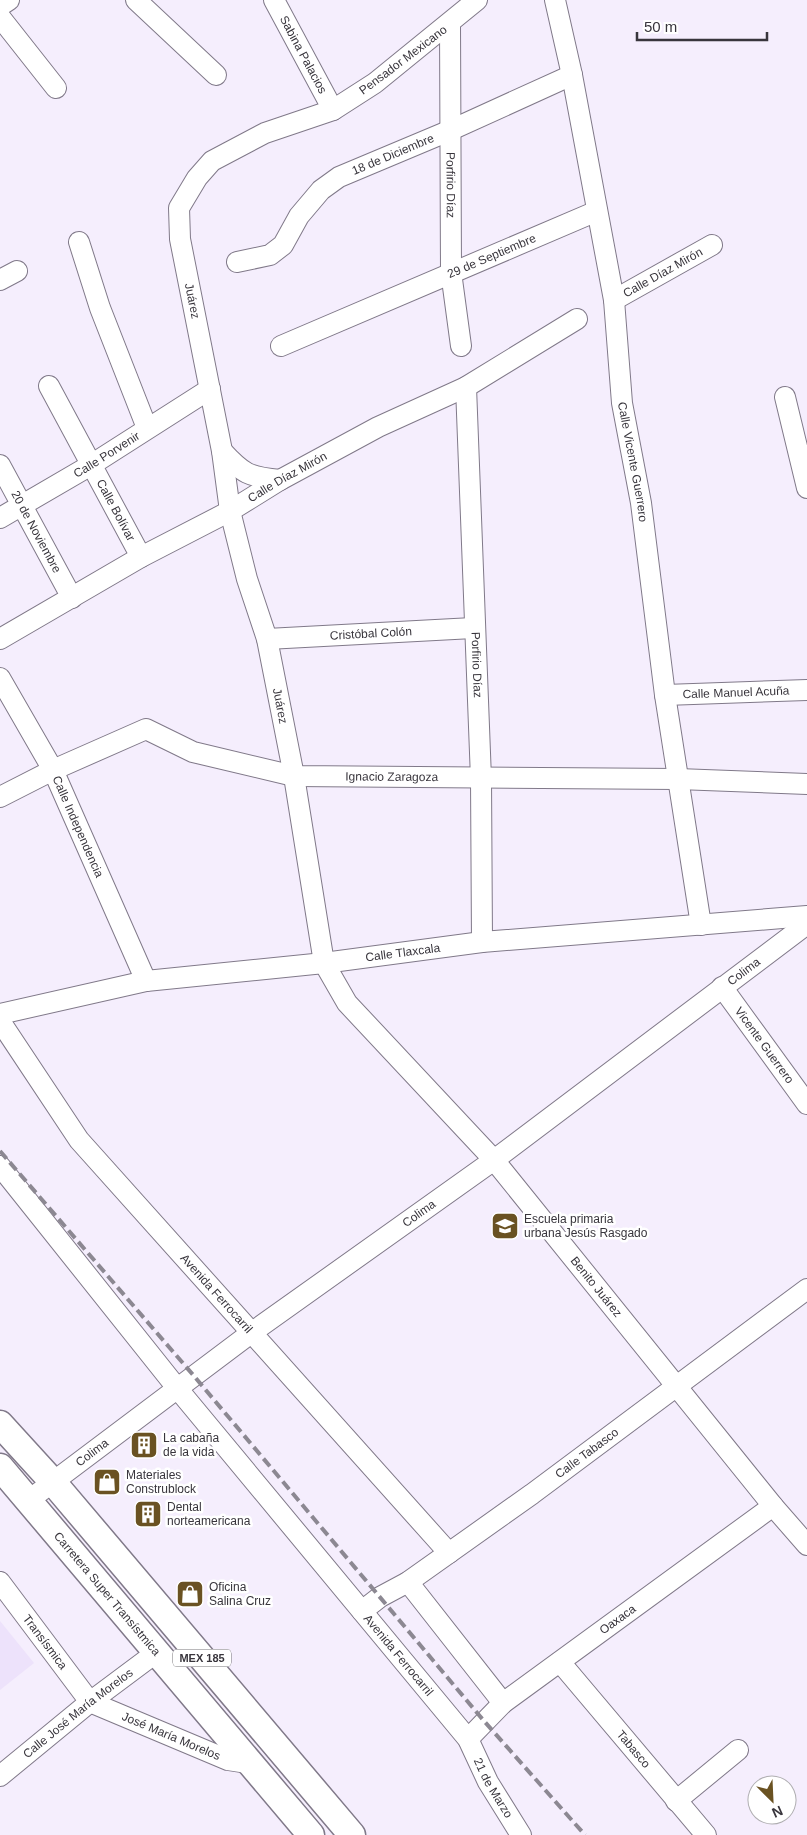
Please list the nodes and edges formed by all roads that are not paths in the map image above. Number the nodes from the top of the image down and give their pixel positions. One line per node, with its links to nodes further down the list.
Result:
1 (9, 0): 5 (street)
2 (136, 0): 8 (street)
3 (274, 0): 11 (street, Sabina Palacios)
4 (555, 0): 9 (street, Calle Vicente Guerrero)
5 (0, 6)
6 (464, 9): 11 (street, Pensador Mexicano); 12 (street, Porfirio Díaz)
7 (0, 17): 10 (street)
8 (216, 75)
9 (572, 75): 12 (street, 18 de Diciembre); 14 (street, Calle Vicente Guerrero)
10 (56, 88)
11 (333, 110): 13 (street, Pensador Mexicano)
12 (451, 130): 17 (street, 18 de Diciembre); 18 (street, Porfirio Díaz)
13 (179, 208): 25 (street, Juárez)
14 (597, 211): 18 (street, 29 de Septiembre); 19 (street, Calle Vicente Guerrero)
15 (79, 242): 27 (street)
16 (712, 245): 19 (street, Calle Díaz Mirón)
17 (237, 262)
18 (451, 272): 21 (street, 29 de Septiembre); 22 (street, Porfirio Díaz)
19 (614, 300): 43 (street, Calle Vicente Guerrero)
20 (577, 319): 24 (street, Calle Díaz Mirón)
21 (282, 346)
22 (461, 346)
23 (49, 386): 30 (street, Calle Bolívar)
24 (466, 387): 31 (street, Calle Díaz Mirón); 38 (street, Porfirio Díaz)
25 (210, 389): 27 (street, Calle Porvenir); 28 (street, Juárez)
26 (784, 397): 32 (street)
27 (147, 428): 30 (street, Calle Porvenir)
28 (222, 451): 31 (street); 34 (street, Juárez)
29 (0, 465): 33 (street, 20 de Noviembre)
30 (91, 465): 33 (street, Calle Porvenir); 36 (street, Calle Bolívar)
31 (280, 480): 34 (street, Calle Díaz Mirón)
32 (807, 488)
33 (21, 506): 35 (street, Calle Porvenir); 37 (street, 20 de Noviembre)
34 (230, 511): 36 (street, Calle Díaz Mirón); 40 (street, Juárez)
35 (0, 518)
36 (141, 557): 37 (street, Calle Díaz Mirón)
37 (72, 598): 39 (street, Calle Díaz Mirón)
38 (473, 628): 40 (street, Cristóbal Colón); 46 (street, Porfirio Díaz)
39 (0, 640)
40 (267, 640): 45 (street, Juárez)
41 (0, 678): 44 (street, Calle Independencia)
42 (807, 690): 43 (street, Calle Manuel Acuña)
43 (665, 695): 47 (street, Calle Vicente Guerrero)
44 (53, 770): 45 (street, Ignacio Zaragoza); 49 (street, Ignacio Zaragoza); 55 (street, Calle Independencia)
45 (294, 776): 46 (street, Ignacio Zaragoza); 54 (street, Juárez)
46 (481, 779): 47 (street, Ignacio Zaragoza); 53 (street, Porfirio Díaz)
47 (678, 779): 48 (street, Ignacio Zaragoza); 52 (street, Calle Vicente Guerrero)
48 (807, 784)
49 (0, 797)
50 (807, 916): 52 (street, Calle Tlaxcala)
51 (807, 924): 56 (street, Colima)
52 (701, 925): 53 (street, Calle Tlaxcala)
53 (482, 942): 54 (street, Calle Tlaxcala)
54 (324, 963): 55 (street, Calle Tlaxcala); 60 (street, Benito Juárez)
55 (146, 981): 57 (street, Calle Tlaxcala)
56 (722, 987): 59 (street, Vicente Guerrero); 60 (street, Colima)
57 (0, 1014)
58 (0, 1020): 63 (street, Avenida Ferrocarril)
59 (807, 1104)
60 (494, 1160): 63 (street, Colima); 64 (street, Benito Juárez)
61 (0, 1166): 65 (street, Avenida Ferrocarril)
62 (807, 1289): 64 (street, Calle Tabasco)
63 (251, 1333): 65 (street, Colima); 72 (street, Avenida Ferrocarril)
64 (678, 1387): 70 (street, Benito Juárez); 72 (street, Calle Tabasco)
65 (177, 1388): 68 (street, Colima); 75 (street, Avenida Ferrocarril)
66 (0, 1424): 68 (main road, MEX 185)
67 (0, 1467): 69 (main road, Carretera Super Transístmica / MEX 185)
68 (52, 1481): 69 (street, Colima); 86 (main road, MEX 185)
69 (29, 1500): 76 (main road, Carretera Super Transístmica / MEX 185)
70 (773, 1506): 71 (street, Benito Juárez); 77 (street, Oaxaca)
71 (803, 1532)
72 (449, 1553): 74 (street, Calle Tabasco)
73 (0, 1582): 78 (street, Transísmica)
74 (408, 1582): 75 (street, Calle Tabasco); 79 (street)
75 (362, 1611): 80 (street, Avenida Ferrocarril)
76 (157, 1652): 78 (street, Calle José María Morelos); 82 (main road, Carretera Super Transístmica / MEX 185)
77 (560, 1662): 79 (street, Oaxaca); 84 (street, Tabasco)
78 (90, 1702): 82 (street, José María Morelos); 83 (street, Calle José María Morelos)
79 (503, 1704): 80 (street, Oaxaca)
80 (468, 1738): 87 (street, 21 de Marzo)
81 (738, 1750): 84 (street)
82 (254, 1764): 85 (main road, Carretera Super Transístmica / MEX 185)
83 (0, 1776)
84 (676, 1801): 88 (street, Tabasco)
85 (312, 1835)
86 (352, 1835)
87 (521, 1835)
88 (706, 1835)

